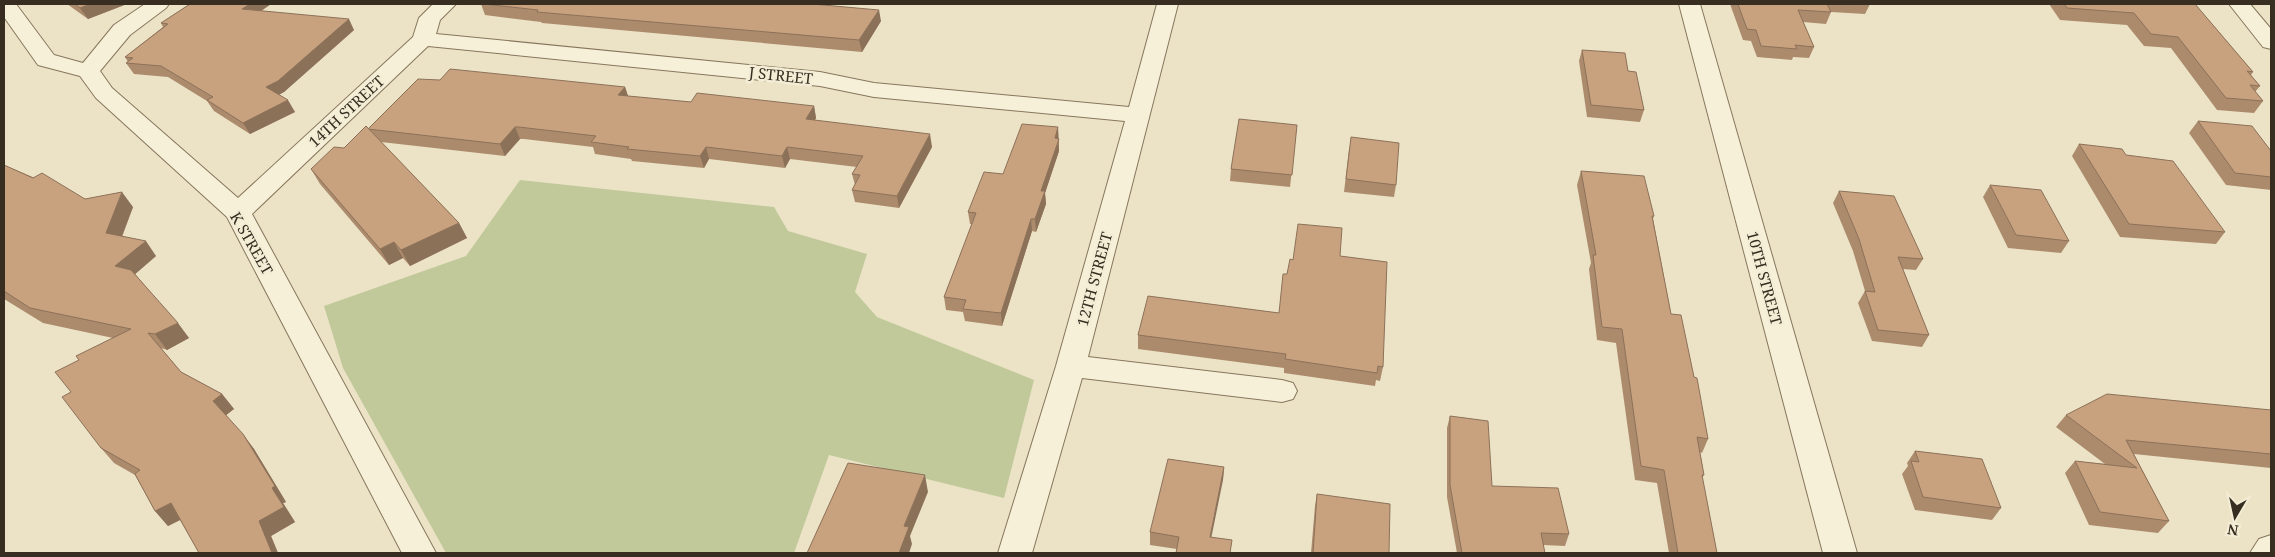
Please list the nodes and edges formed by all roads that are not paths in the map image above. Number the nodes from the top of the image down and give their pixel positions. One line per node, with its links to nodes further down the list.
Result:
1 (5, 4): 9 (street)
2 (159, 4): 9 (street)
3 (446, 4): 7 (street, 14TH STREET)
4 (1168, 4): 10 (street, 12TH STREET)
5 (1689, 4): 17 (street, 10TH STREET)
6 (2238, 4): 8 (street)
7 (423, 39): 10 (street, J STREET); 11 (street, 14TH STREET)
8 (2271, 41)
9 (88, 71): 11 (street, K STREET)
10 (1138, 115): 12 (street, 12TH STREET)
11 (238, 212): 15 (street, K STREET)
12 (1071, 366): 13 (street); 16 (street, 12TH STREET)
13 (1282, 391)
14 (2271, 549): 18 (street)
15 (419, 553)
16 (1015, 553)
17 (1840, 553)
18 (2267, 553)

